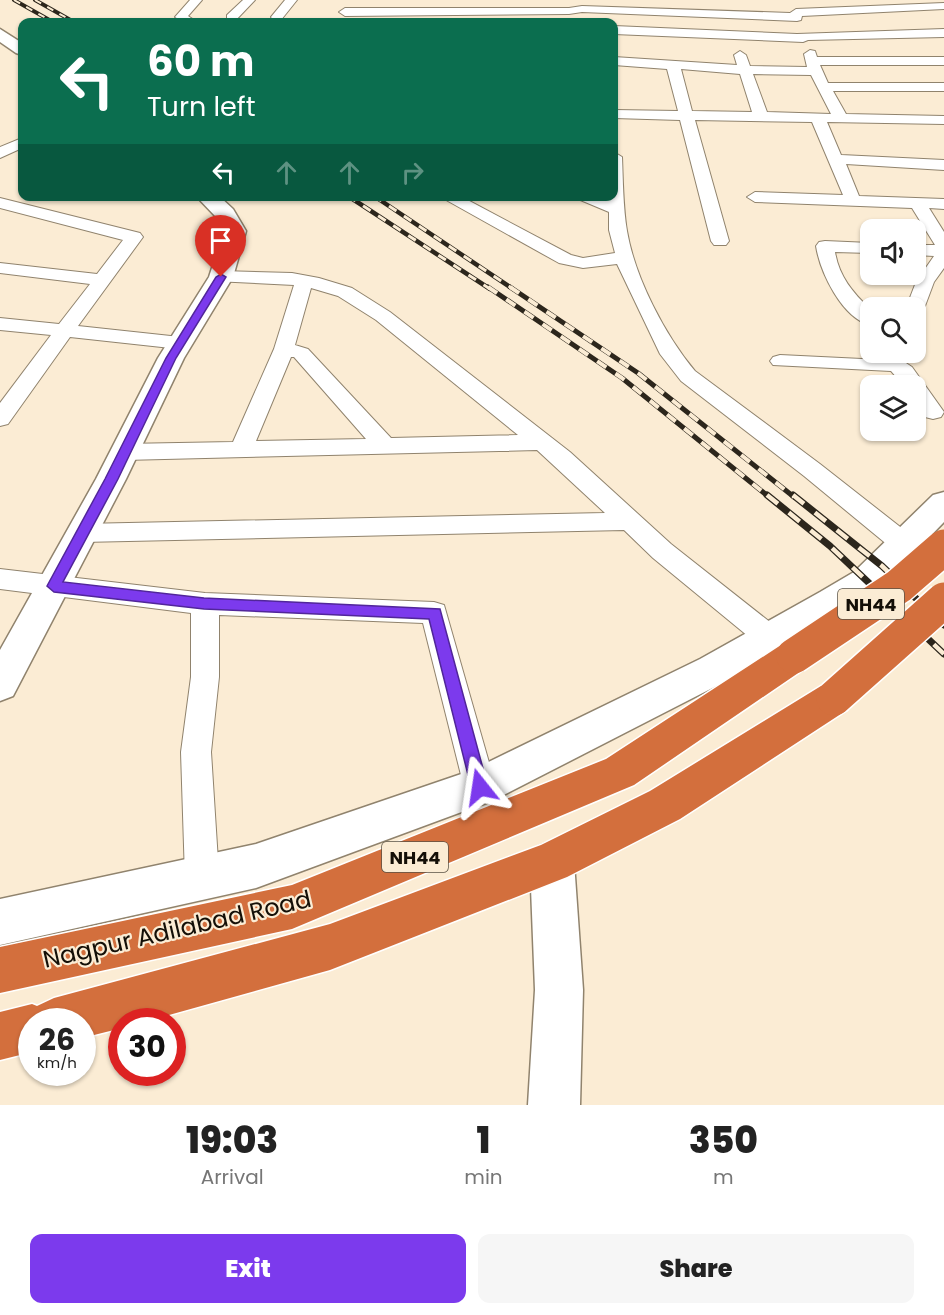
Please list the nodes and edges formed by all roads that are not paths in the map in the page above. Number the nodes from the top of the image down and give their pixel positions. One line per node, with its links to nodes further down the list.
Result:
1 (196, 0): 12 (street)
2 (249, 0): 13 (street)
3 (291, 0): 11 (street)
4 (938, 0): 6 (street)
5 (579, 4): 7 (street); 8 (street); 14 (street)
6 (944, 5): 9 (street)
7 (445, 6): 10 (street)
8 (653, 6): 9 (street); 20 (street)
9 (795, 10): 18 (street)
10 (345, 11)
11 (277, 17)
12 (183, 18)
13 (231, 18)
14 (586, 18)
15 (618, 32): 20 (street)
16 (944, 33): 18 (street)
17 (0, 34): 19 (street)
18 (803, 37): 20 (street); 25 (street)
19 (18, 47)
20 (655, 48): 22 (street); 24 (street)
21 (739, 52): 26 (street)
22 (618, 60)
23 (944, 61): 25 (street)
24 (673, 66): 26 (street); 30 (street)
25 (813, 66): 26 (street); 27 (street)
26 (746, 70): 31 (street)
27 (823, 87): 28 (street); 33 (street)
28 (944, 87)
29 (618, 114): 30 (street)
30 (688, 116): 31 (street); 49 (street)
31 (761, 117): 32 (street)
32 (818, 118): 33 (street); 37 (street)
33 (841, 118): 34 (street)
34 (944, 120)
35 (18, 145): 36 (street)
36 (0, 153)
37 (835, 159): 38 (street); 40 (street)
38 (944, 165)
39 (755, 196): 40 (street)
40 (852, 200): 46 (street)
41 (211, 201): 56 (street)
42 (455, 201): 54 (street)
43 (597, 201): 48 (street)
44 (617, 201): 48 (street)
45 (0, 203): 57 (street)
46 (917, 203): 47 (street); 50 (street)
47 (944, 204)
48 (617, 209): 54 (street)
49 (720, 241)
50 (944, 246)
51 (860, 248): 60 (street)
52 (926, 251): 53 (street)
53 (944, 253): 59 (street)
54 (625, 257): 80 (street)
55 (0, 268): 57 (street)
56 (221, 277): 58 (street); 63 (street)
57 (101, 280): 62 (street)
58 (304, 281): 64 (street); 73 (street)
59 (920, 297)
60 (860, 310)
61 (0, 324): 62 (street)
62 (66, 333): 63 (street); 69 (street)
63 (180, 343): 76 (street)
64 (284, 349): 74 (street); 75 (street)
65 (860, 360): 66 (street)
66 (780, 361)
67 (898, 363): 68 (street)
68 (907, 375)
69 (9, 394): 72 (street)
70 (926, 402): 71 (street)
71 (933, 412)
72 (0, 419)
73 (541, 442): 74 (street); 78 (street)
74 (386, 447): 75 (street)
75 (241, 450): 76 (street)
76 (124, 452): 79 (street)
77 (944, 503): 80 (street)
78 (630, 521): 79 (street); 86 (street)
79 (82, 533): 83 (street)
80 (904, 544): 86 (street)
81 (944, 547): 86 (highway, Nagpur Adilabad Road / NH44, bridge)
82 (0, 579): 83 (street)
83 (54, 586): 85 (street); 87 (street)
84 (944, 600): 89 (highway, NH44, bridge)
85 (204, 604): 88 (street); 90 (street)
86 (782, 646): 88 (street); 92 (highway, Nagpur Adilabad Road / NH44)
87 (0, 685)
88 (480, 787): 90 (street)
89 (552, 862): 93 (highway, NH44); 96 (street)
90 (202, 877): 91 (street)
91 (0, 922)
92 (0, 970)
93 (96, 1011)
94 (18, 1032): 95 (highway)
95 (0, 1036)
96 (554, 1105)

